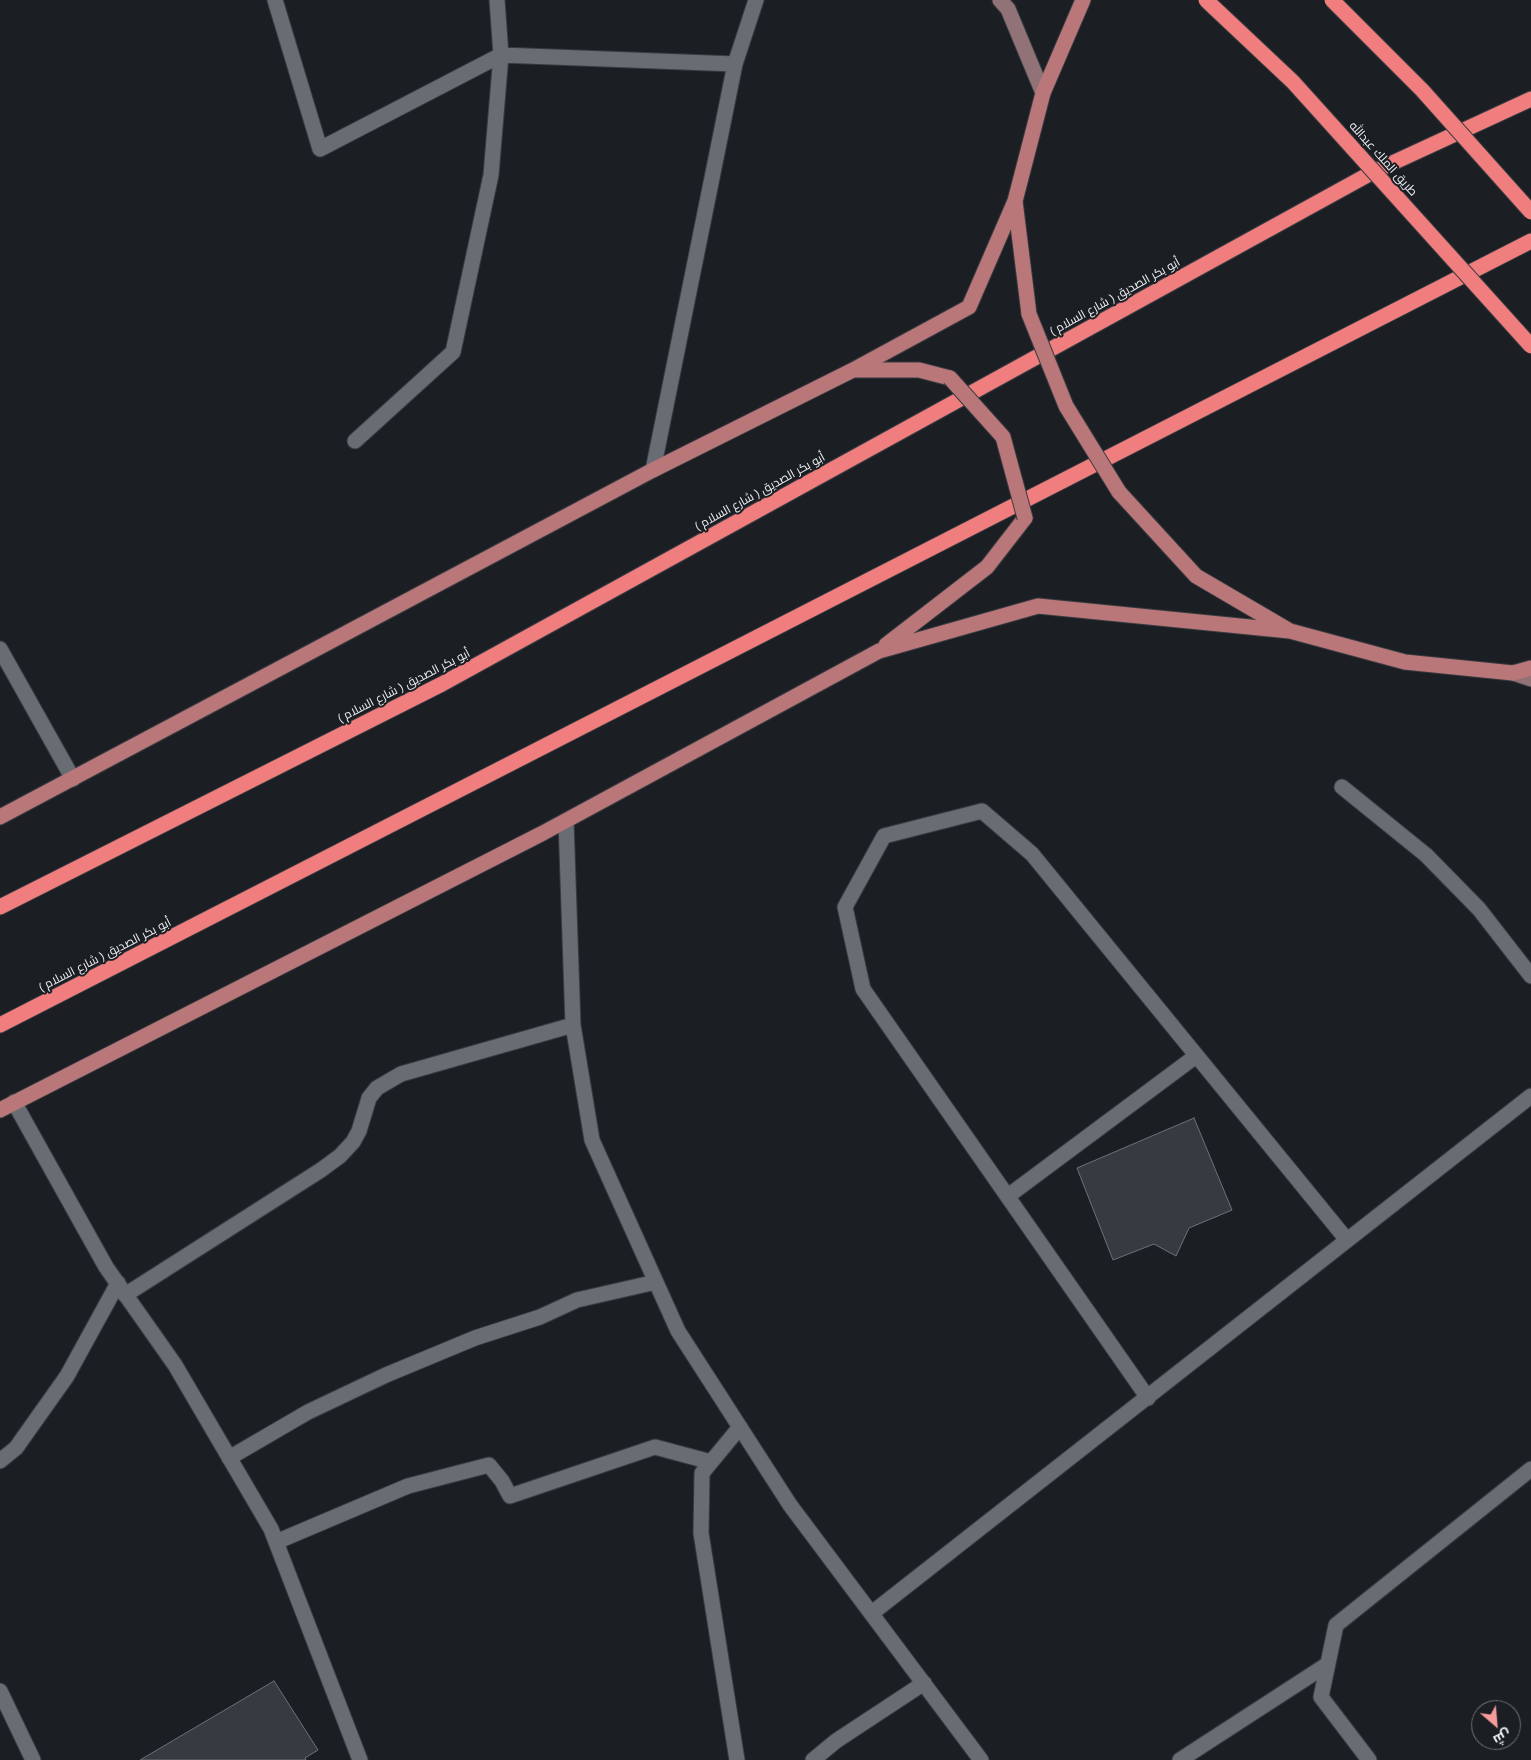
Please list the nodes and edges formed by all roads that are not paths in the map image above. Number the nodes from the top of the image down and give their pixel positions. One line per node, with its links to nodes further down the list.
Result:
1 (275, 0): 8 (street)
2 (497, 0): 8 (street)
3 (756, 0): 9 (street)
4 (1000, 0): 10 (main road)
5 (1083, 0): 10 (main road)
6 (1206, 0): 15 (highway, طريق الملك عبدالله, bridge)
7 (1332, 0): 13 (highway, bridge)
8 (501, 55): 9 (street); 17 (street)
9 (735, 64): 18 (street)
10 (1043, 93): 12 (main road)
11 (1531, 99): 29 (highway, ( شارع السلام ) أبو بكر الصديق)
12 (1015, 201): 16 (main road); 19 (main road, bridge)
13 (1531, 212)
14 (1531, 240): 31 (highway, ( شارع السلام ) أبو بكر الصديق)
15 (1531, 346)
16 (853, 370): 18 (main road); 21 (main road, bridge)
17 (355, 442)
18 (653, 470): 25 (main road)
19 (1290, 630): 21 (main road); 23 (main road)
20 (0, 650): 25 (street)
21 (879, 651): 28 (main road)
22 (1531, 668): 23 (main road)
23 (1513, 673): 24 (main road)
24 (1531, 679)
25 (73, 779): 27 (main road)
26 (1342, 787): 30 (street)
27 (0, 817)
28 (566, 821): 32 (street); 35 (main road)
29 (0, 907)
30 (1531, 976)
31 (0, 1025)
32 (573, 1025): 39 (street); 40 (street)
33 (1196, 1056): 37 (street); 37 (street); 38 (street)
34 (1531, 1096): 38 (street)
35 (14, 1102): 36 (main road); 40 (street)
36 (0, 1110)
37 (1008, 1196): 41 (street)
38 (1347, 1240): 41 (street)
39 (656, 1282): 42 (street); 43 (street)
40 (121, 1289): 43 (street); 44 (street)
41 (1148, 1398): 48 (street)
42 (740, 1427): 45 (street); 48 (street)
43 (229, 1458): 47 (street)
44 (0, 1461)
45 (711, 1462): 47 (street); 54 (street)
46 (1531, 1469): 49 (street)
47 (276, 1542): 53 (street)
48 (872, 1613): 50 (street)
49 (1328, 1664): 57 (street); 58 (street)
50 (924, 1683): 55 (street); 56 (street)
51 (0, 1690): 52 (street)
52 (34, 1760)
53 (360, 1760)
54 (737, 1760)
55 (814, 1760)
56 (981, 1760)
57 (1180, 1760)
58 (1370, 1760)

